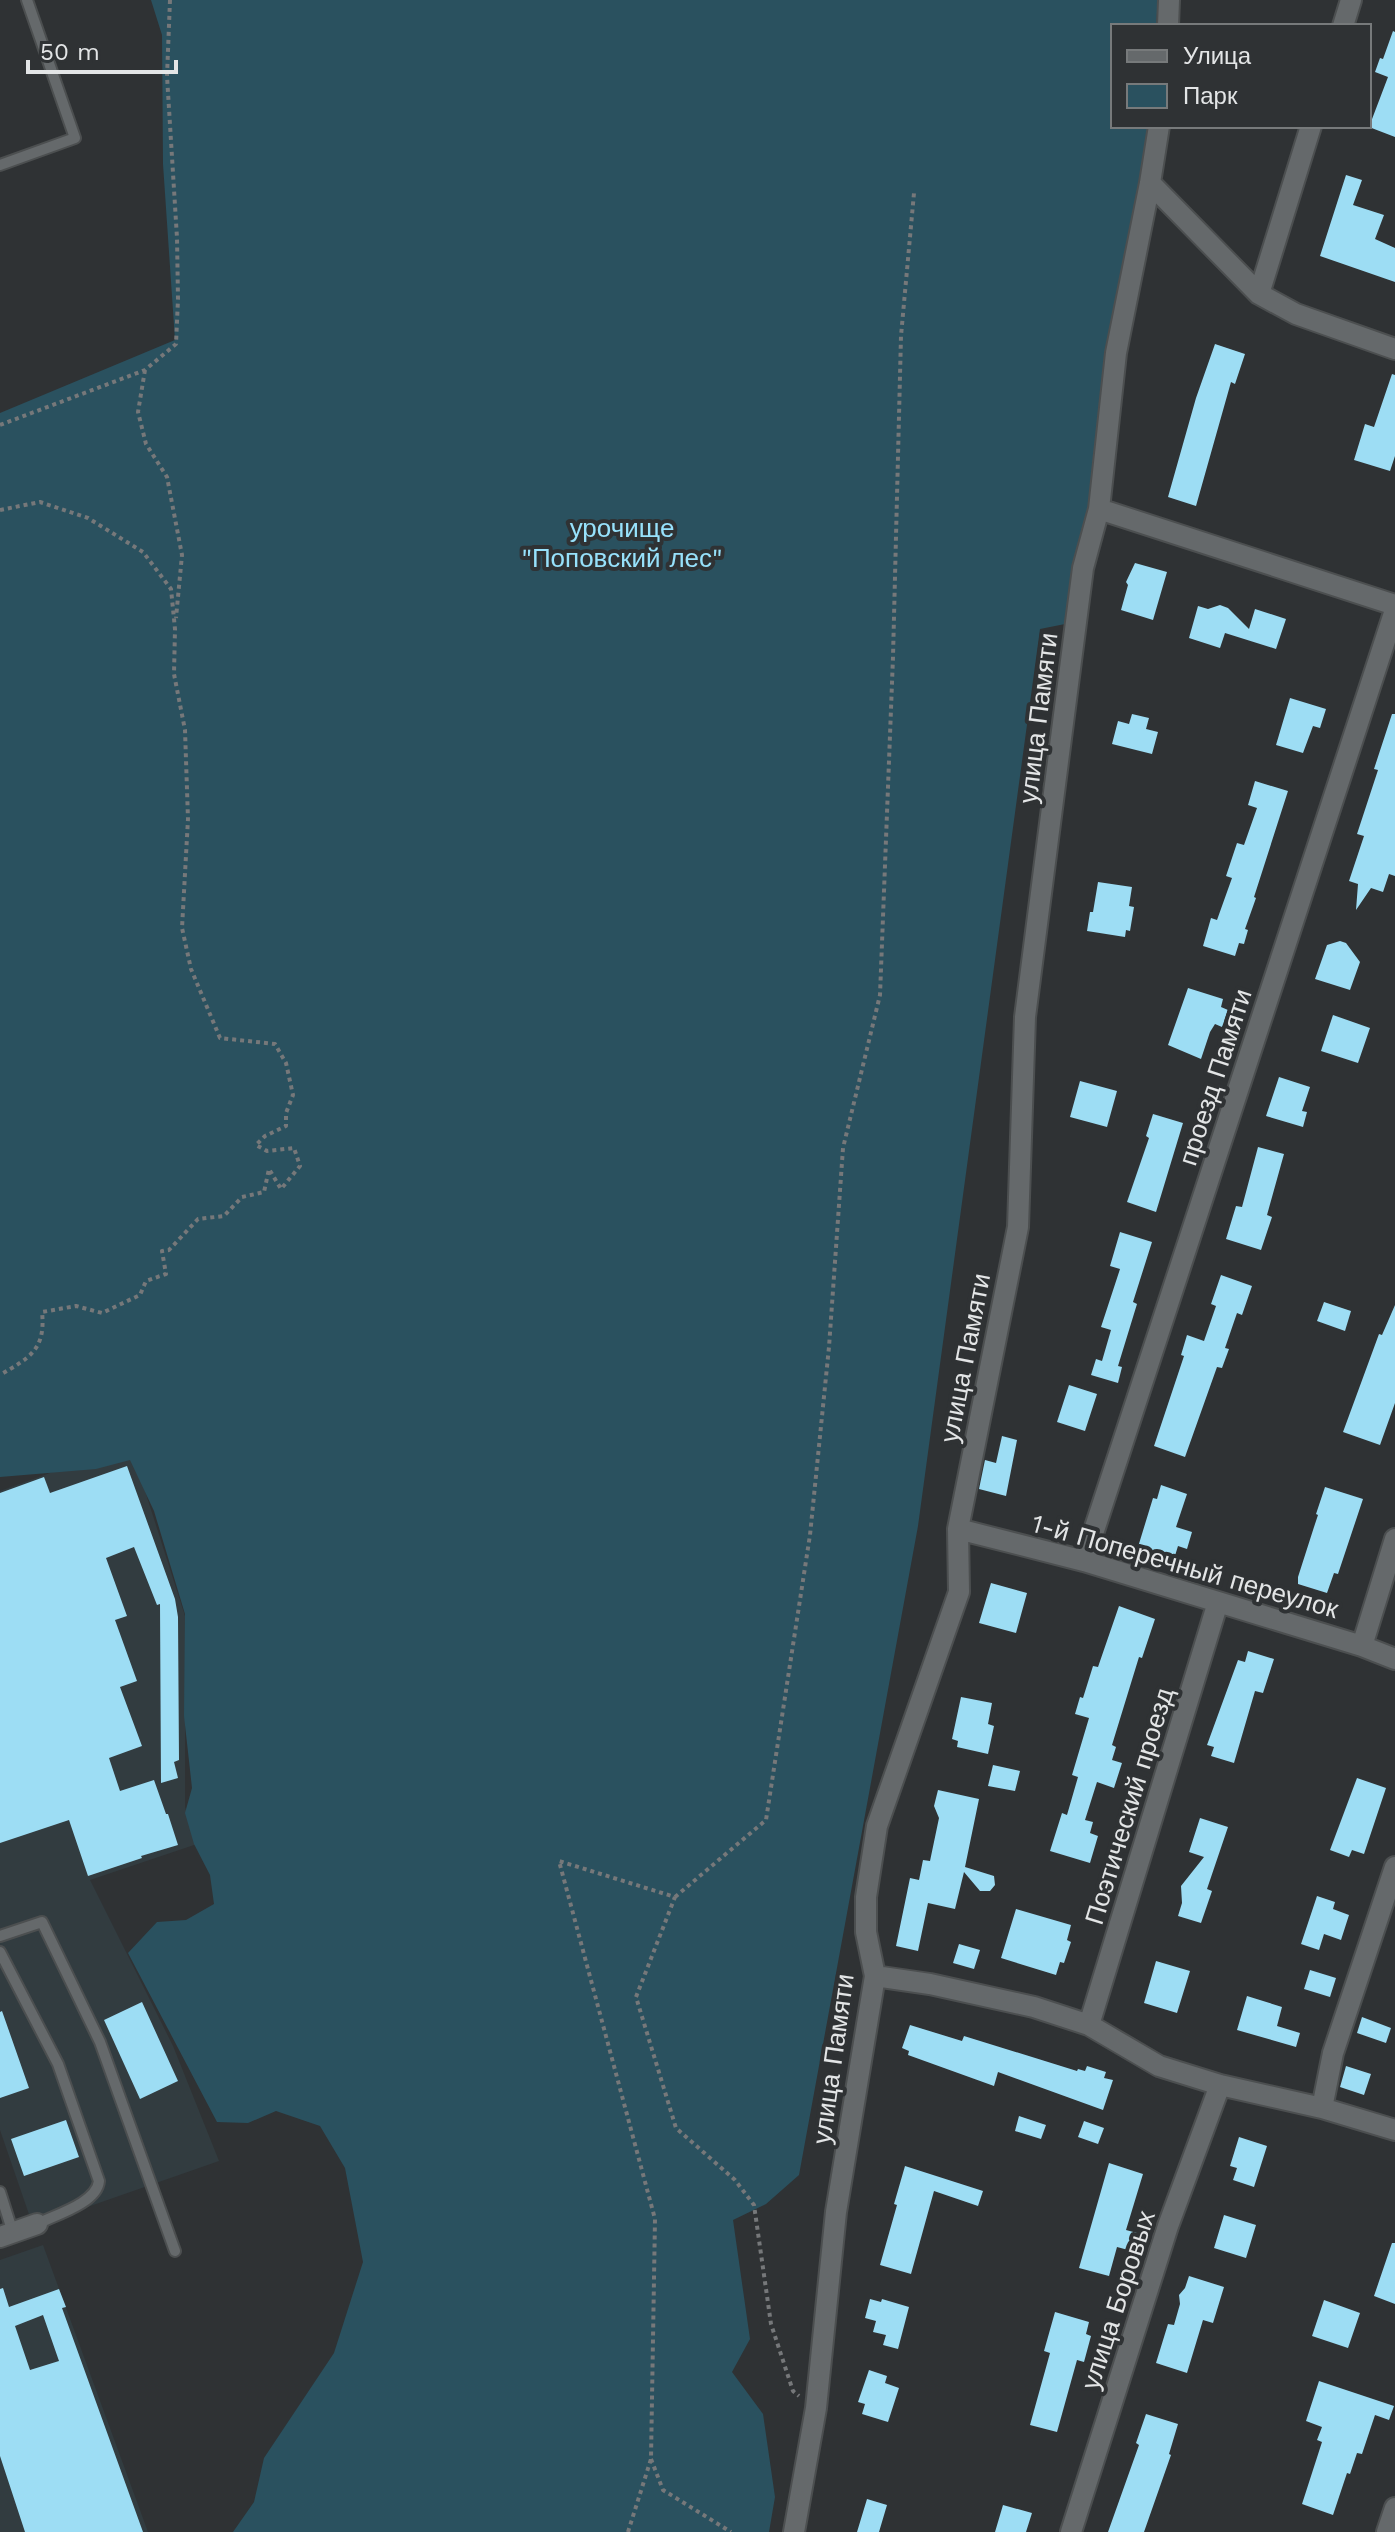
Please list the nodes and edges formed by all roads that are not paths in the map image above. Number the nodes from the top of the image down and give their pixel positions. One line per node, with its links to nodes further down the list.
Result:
1 (27, 0): 8 (lane)
2 (1169, 0): 4 (street)
3 (1351, 0): 5 (street)
4 (1168, 24)
5 (1344, 24)
6 (1159, 128): 9 (street, улица Памяти)
7 (1310, 128): 10 (street)
8 (0, 165)
9 (1150, 183): 10 (street); 12 (street, улица Памяти)
10 (1259, 294): 11 (street)
11 (1395, 349)
12 (1099, 509): 13 (street); 14 (street, улица Памяти)
13 (1395, 608): 16 (street, проезд Памяти)
14 (958, 1529): 16 (street, 1-й Поперечный переулок); 23 (street, улица Памяти)
15 (1395, 1539): 18 (street)
16 (1084, 1561): 17 (street, 1-й Поперечный переулок)
17 (1218, 1602): 18 (street, 1-й Поперечный переулок); 24 (street, Поэтический проезд)
18 (1362, 1646): 19 (street, 1-й Поперечный переулок)
19 (1395, 1659)
20 (1395, 1867): 26 (street)
21 (0, 1936): 31 (lane)
22 (0, 1952): 29 (lane)
23 (875, 1976): 24 (street); 33 (street, улица Памяти)
24 (1089, 2025): 25 (street)
25 (1220, 2085): 26 (street); 34 (street, улица Боровых)
26 (1322, 2108): 27 (street)
27 (1395, 2130)
28 (0, 2192): 30 (lane)
29 (37, 2224): 30 (street)
30 (7, 2235)
31 (175, 2251)
32 (1395, 2508): 35 (street)
33 (794, 2532)
34 (1071, 2532)
35 (1387, 2532)

